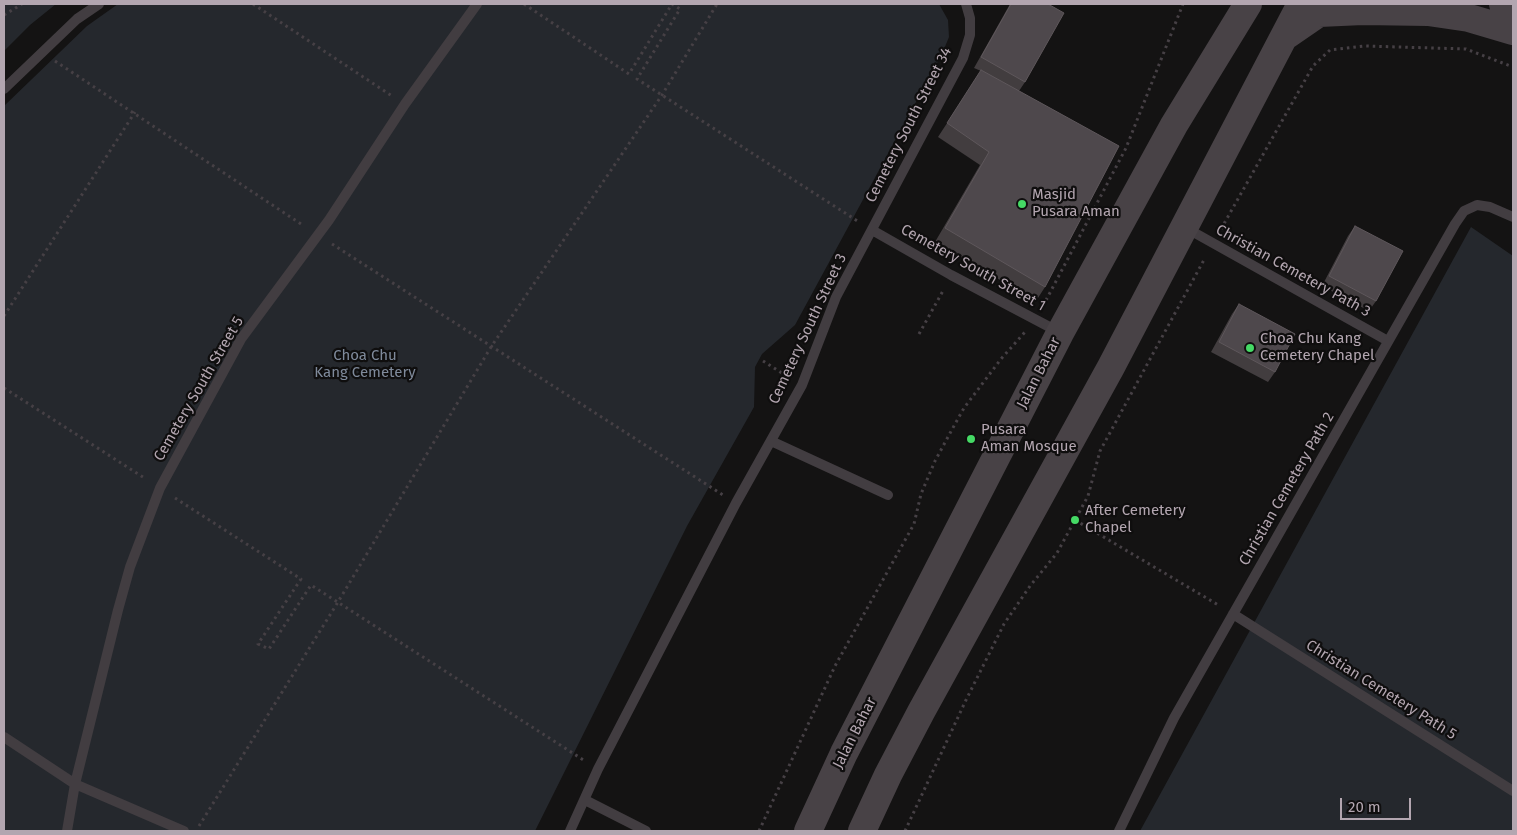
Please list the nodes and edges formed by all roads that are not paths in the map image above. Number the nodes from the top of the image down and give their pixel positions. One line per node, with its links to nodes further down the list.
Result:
1 (99, 4): 12 (lane)
2 (477, 4): 22 (lane, Cemetery South Street 5)
3 (966, 4): 15 (lane, Cemetery South Street 34)
4 (1234, 4): 11 (main road)
5 (1248, 4): 11 (main road, Jalan Bahar)
6 (1301, 4): 10 (main road)
7 (1503, 4): 8 (main road)
8 (1513, 9)
9 (1513, 31): 10 (main road)
10 (1285, 36): 14 (main road)
11 (1222, 48): 16 (main road, Jalan Bahar)
12 (4, 89)
13 (1513, 217): 17 (lane, Christian Cemetery Path 2)
14 (1184, 227): 17 (lane, Christian Cemetery Path 3); 30 (main road)
15 (872, 230): 16 (lane, Cemetery South Street 1); 18 (lane, Cemetery South Street 3)
16 (1060, 333): 29 (main road, Jalan Bahar)
17 (1388, 341): 20 (lane, Christian Cemetery Path 2)
18 (771, 441): 19 (lane); 24 (lane, Cemetery South Street 3)
19 (888, 495)
20 (1234, 614): 23 (lane, Christian Cemetery Path 5); 31 (lane, Christian Cemetery Path 2)
21 (4, 737): 22 (lane)
22 (75, 784): 25 (lane, Cemetery South Street 5); 26 (lane)
23 (1513, 791)
24 (585, 800): 27 (lane, Cemetery South Street 3); 28 (lane)
25 (67, 831)
26 (184, 831)
27 (570, 831)
28 (646, 831)
29 (808, 831)
30 (862, 831)
31 (1119, 831)

